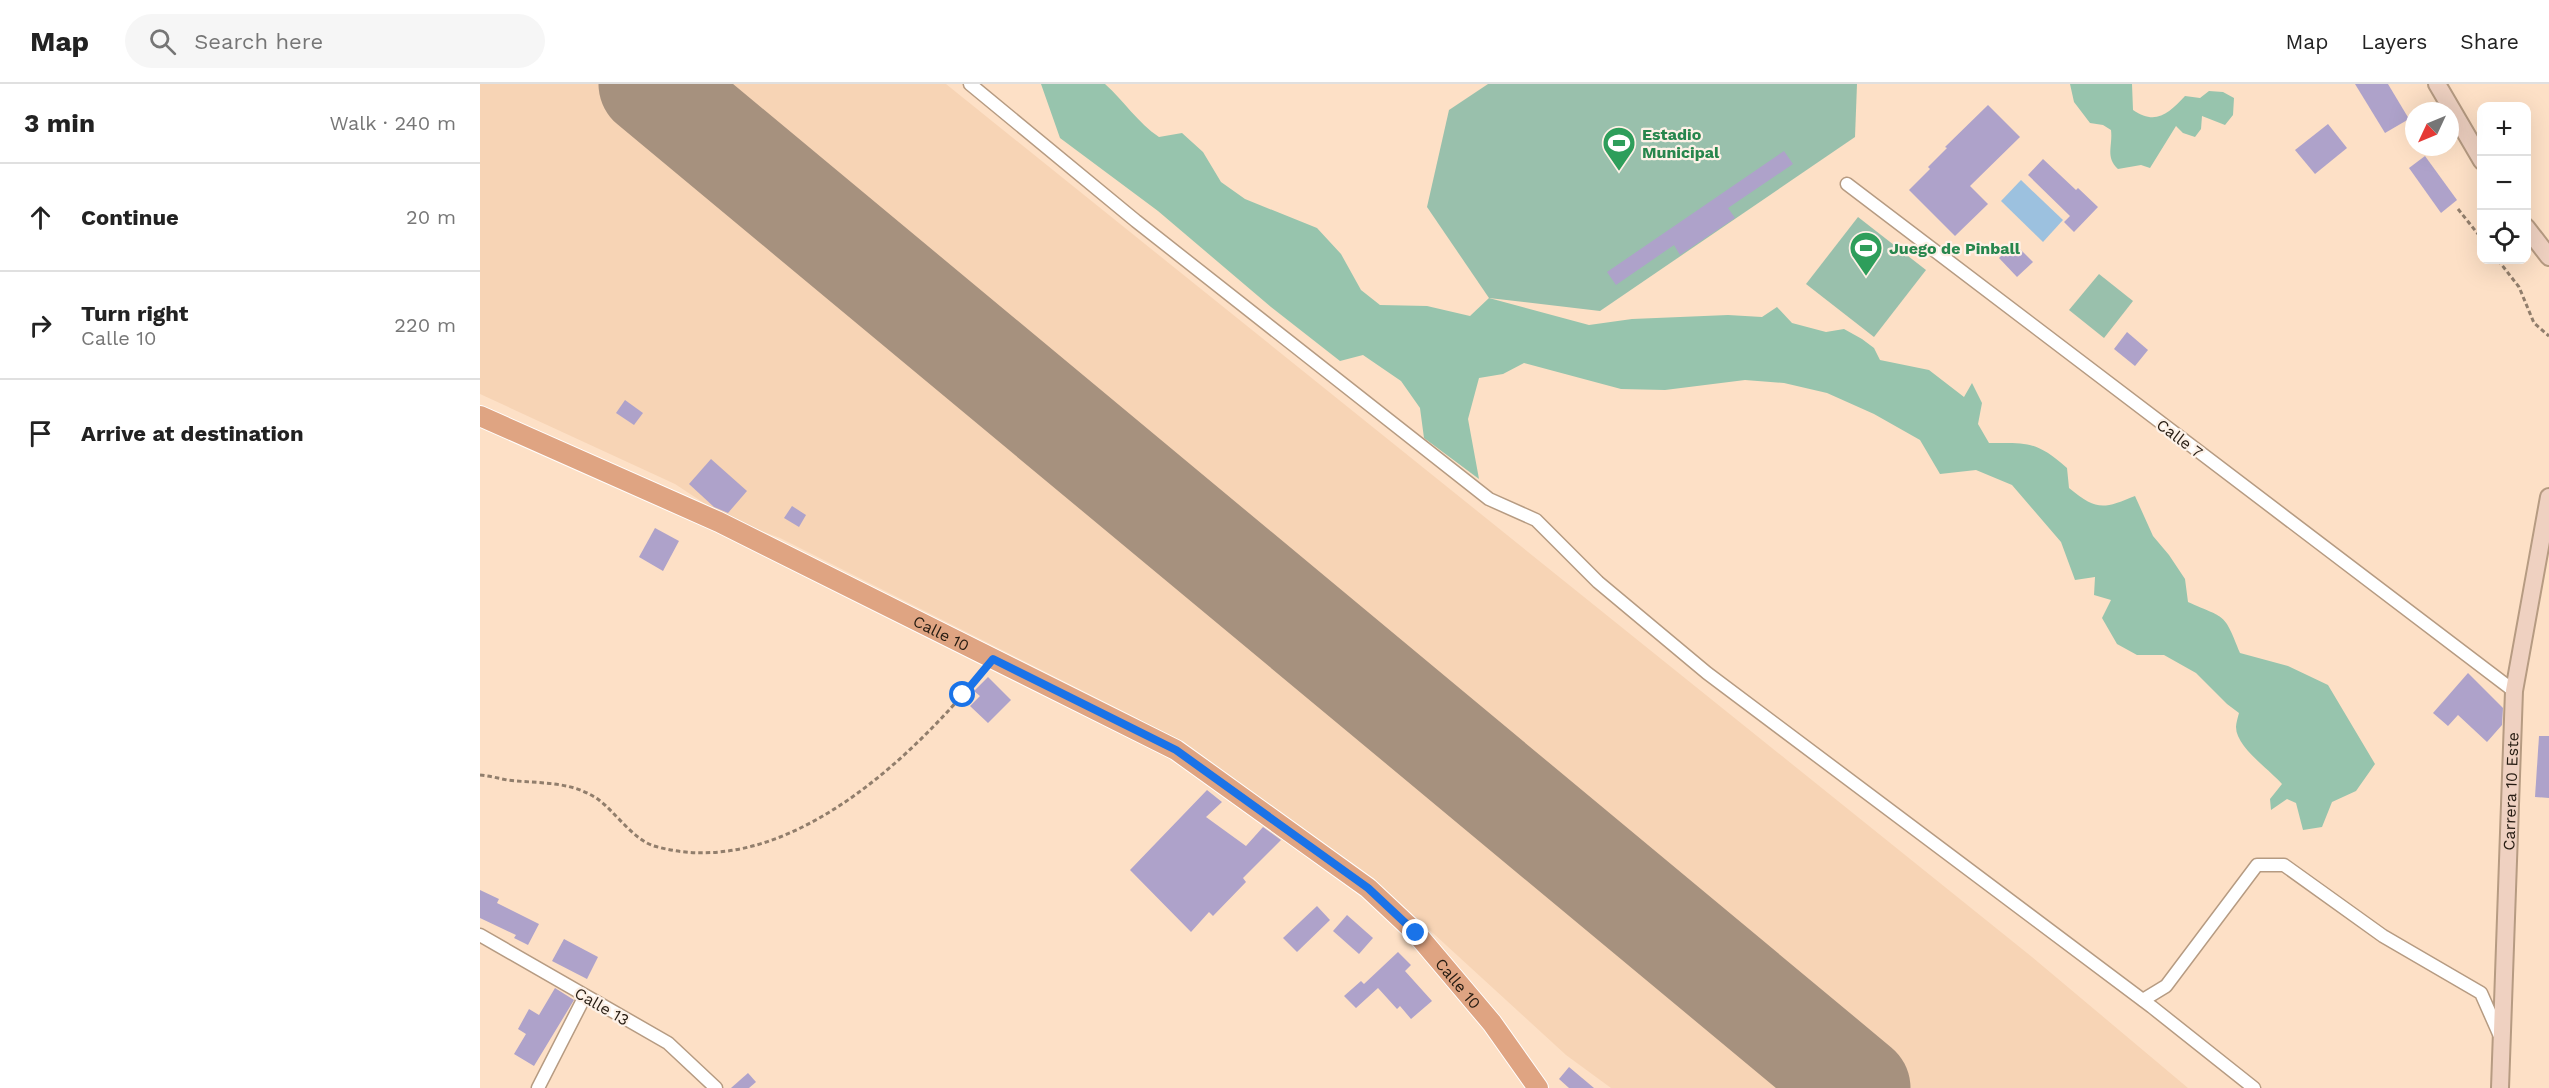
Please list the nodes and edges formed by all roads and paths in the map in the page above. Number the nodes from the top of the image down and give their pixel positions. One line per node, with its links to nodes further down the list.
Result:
1 (970, 84): 18 (street)
2 (2437, 84): 3 (street)
3 (2478, 156)
4 (1847, 184): 14 (street, Calle 7)
5 (2458, 209): 6 (path)
6 (2477, 234)
7 (2531, 234): 8 (street)
8 (2549, 257)
9 (2501, 264): 10 (path)
10 (2549, 336)
11 (480, 416): 13 (main road, Calle 10)
12 (2549, 498): 14 (street, Carrera 10 Este)
13 (993, 659): 15 (path); 22 (main road, Calle 10)
14 (2514, 691): 19 (street, Carrera 10 Este)
15 (480, 775)
16 (480, 935): 17 (street, Calle 13)
17 (585, 996): 20 (street); 21 (street, Calle 13)
18 (2143, 1000): 19 (street); 23 (street)
19 (2503, 1043): 24 (street, Carrera 10 Este)
20 (538, 1088)
21 (716, 1088)
22 (1538, 1088)
23 (2254, 1088)
24 (2500, 1088)

